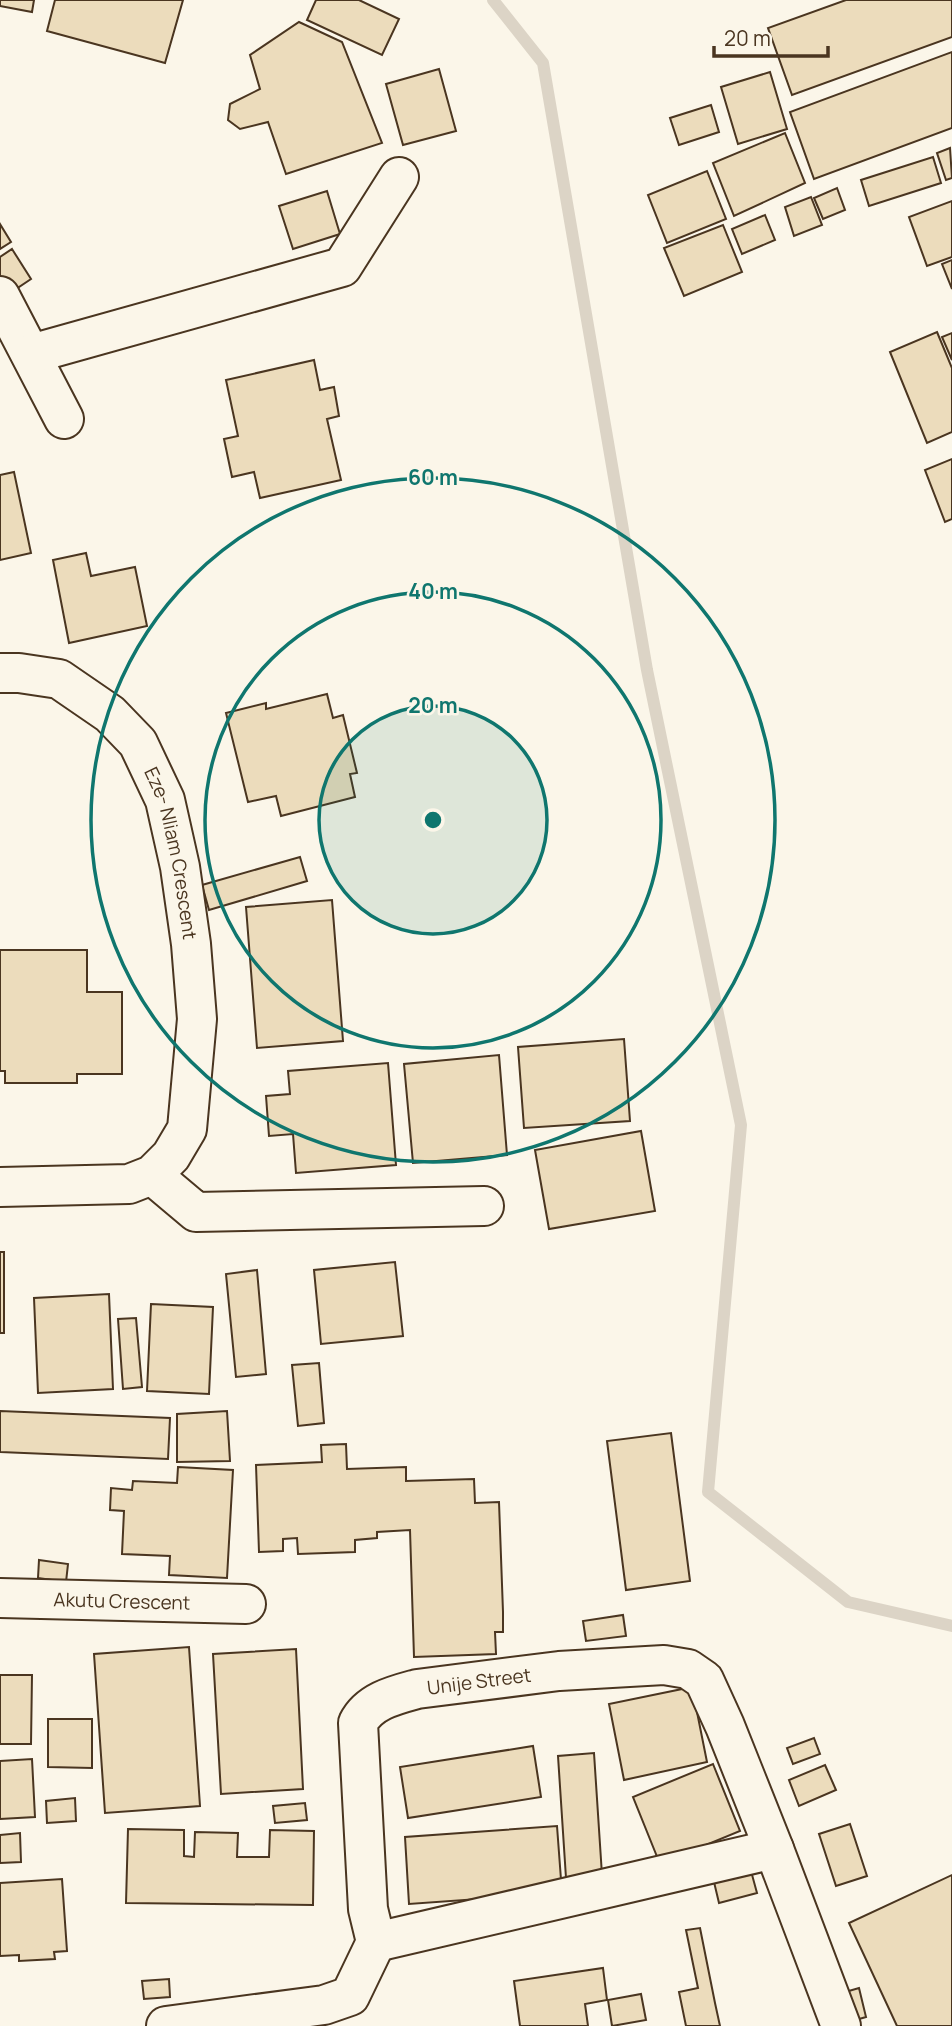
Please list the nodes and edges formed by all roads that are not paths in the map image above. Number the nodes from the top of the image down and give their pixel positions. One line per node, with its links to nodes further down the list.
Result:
1 (399, 177): 3 (street)
2 (0, 296): 3 (street)
3 (31, 354): 4 (street)
4 (64, 419)
5 (0, 673): 6 (street, Eze- Nliam Crescent)
6 (152, 1175): 7 (street); 8 (street)
7 (0, 1187)
8 (484, 1206)
9 (0, 1598): 10 (street, Akutu Crescent)
10 (246, 1604)
11 (774, 1849): 12 (street); 12 (street, Unije Street); 14 (street, Unije Street)
12 (376, 1942): 13 (street)
13 (166, 2026)
14 (841, 2026)

